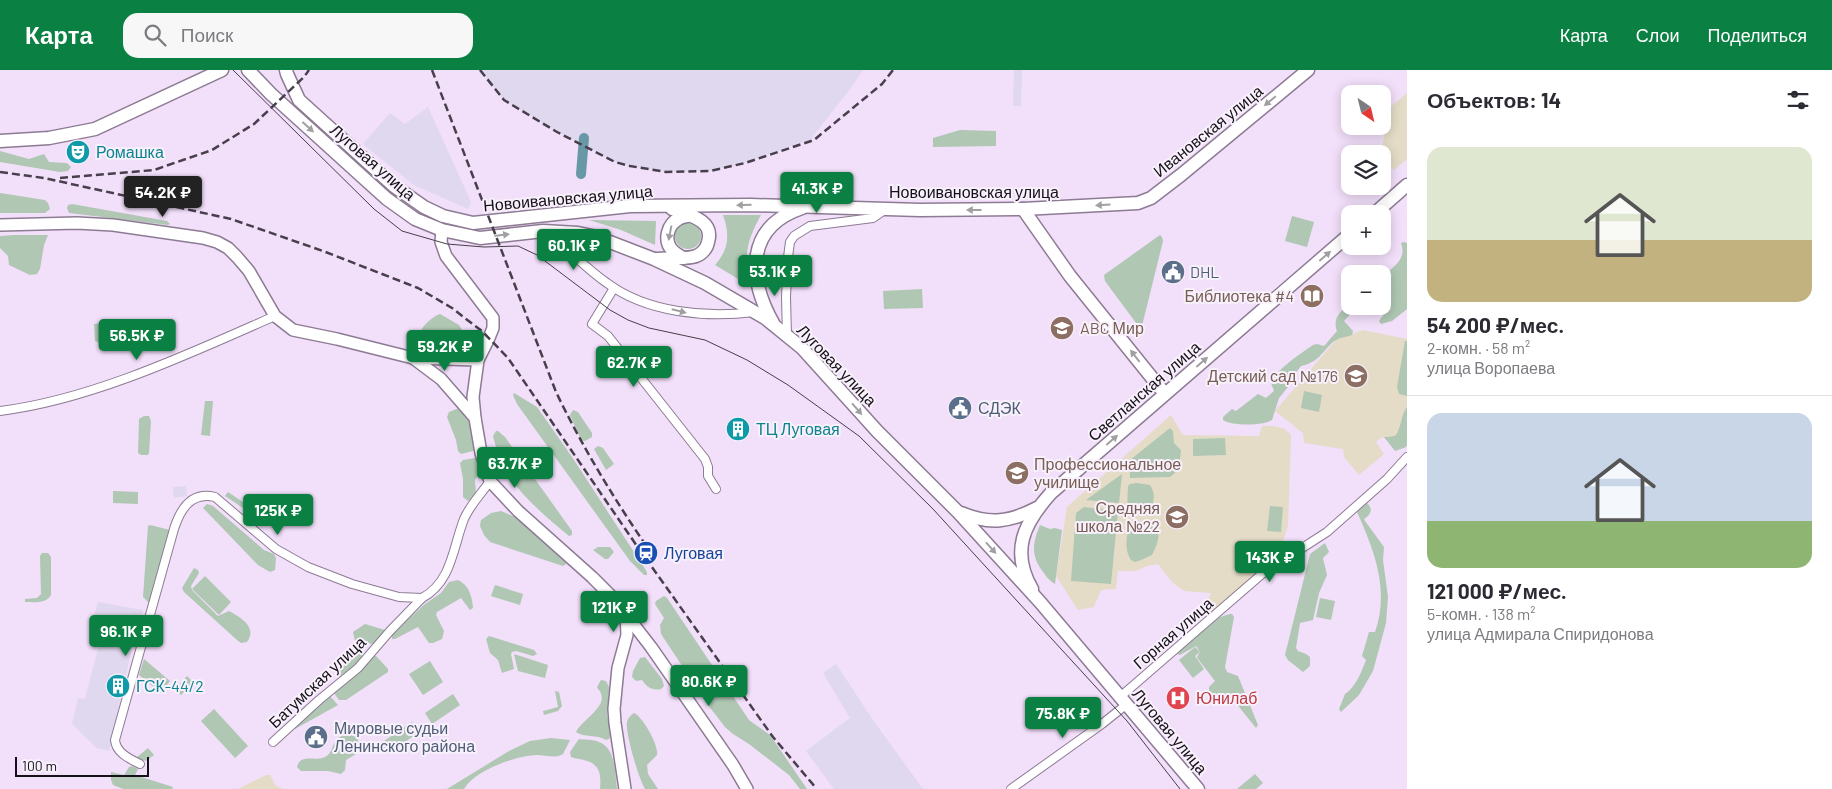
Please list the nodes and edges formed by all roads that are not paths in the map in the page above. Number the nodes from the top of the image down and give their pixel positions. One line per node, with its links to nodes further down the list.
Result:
1 (222, 70): 5 (main road)
2 (248, 70): 16 (main road, Луговая улица, one-way to 16)
3 (286, 70): 9 (main road, Новоивановская улица)
4 (1308, 70): 7 (main road, Ивановская улица, one-way to 7)
5 (0, 141)
6 (1407, 185): 8 (main road)
7 (1151, 198): 13 (main road, Новоивановская улица, one-way to 13)
8 (1384, 205)
9 (665, 206): 10 (main road, Новоивановская улица); 14 (main road)
10 (714, 206): 11 (main road, Новоивановская улица, one-way to 10); 14 (main road)
11 (809, 206): 12 (main road, Новоивановская улица); 25 (main road)
12 (886, 209): 13 (main road, Новоивановская улица, one-way to 12); 26 (street)
13 (1023, 210): 29 (main road, one-way to 13)
14 (690, 216): 19 (main road, one-way to 19); 19 (main road)
15 (0, 225): 24 (main road)
16 (442, 230): 17 (main road, Луговая улица, one-way to 17); 28 (main road)
17 (543, 231): 20 (main road, Луговая улица); 22 (street)
18 (1341, 242): 29 (main road, Светланская улица, one-way to 18)
19 (682, 257): 20 (main road); 21 (main road)
20 (654, 259): 21 (main road, Луговая улица)
21 (705, 282): 23 (main road, Луговая улица)
22 (614, 288): 23 (street, one-way to 23); 34 (street)
23 (755, 311): 25 (main road, Луговая улица)
24 (275, 316): 27 (main road); 30 (street)
25 (776, 327): 26 (main road, Луговая улица)
26 (787, 336): 36 (main road, Луговая улица, one-way to 36)
27 (413, 358): 28 (main road); 31 (main road)
28 (478, 360): 31 (main road)
29 (1165, 394): 35 (main road, Светланская улица, one-way to 29)
30 (0, 411)
31 (474, 418): 33 (main road)
32 (1407, 457): 42 (street, Горная улица)
33 (490, 481): 37 (street, Батумская улица); 39 (main road)
34 (716, 489)
35 (1037, 508): 36 (main road); 38 (main road, Светланская улица)
36 (958, 512): 38 (main road, Луговая улица, one-way to 38)
37 (422, 598): 43 (street, Батумская улица); 44 (street)
38 (1040, 602): 42 (main road, Луговая улица)
39 (626, 614): 40 (main road); 41 (main road)
40 (647, 641): 41 (main road); 46 (main road)
41 (621, 654): 45 (main road)
42 (1124, 701): 47 (street, Горная улица); 48 (main road, Луговая улица)
43 (273, 742)
44 (140, 764)
45 (625, 789)
46 (747, 789)
47 (1011, 789)
48 (1198, 789)

